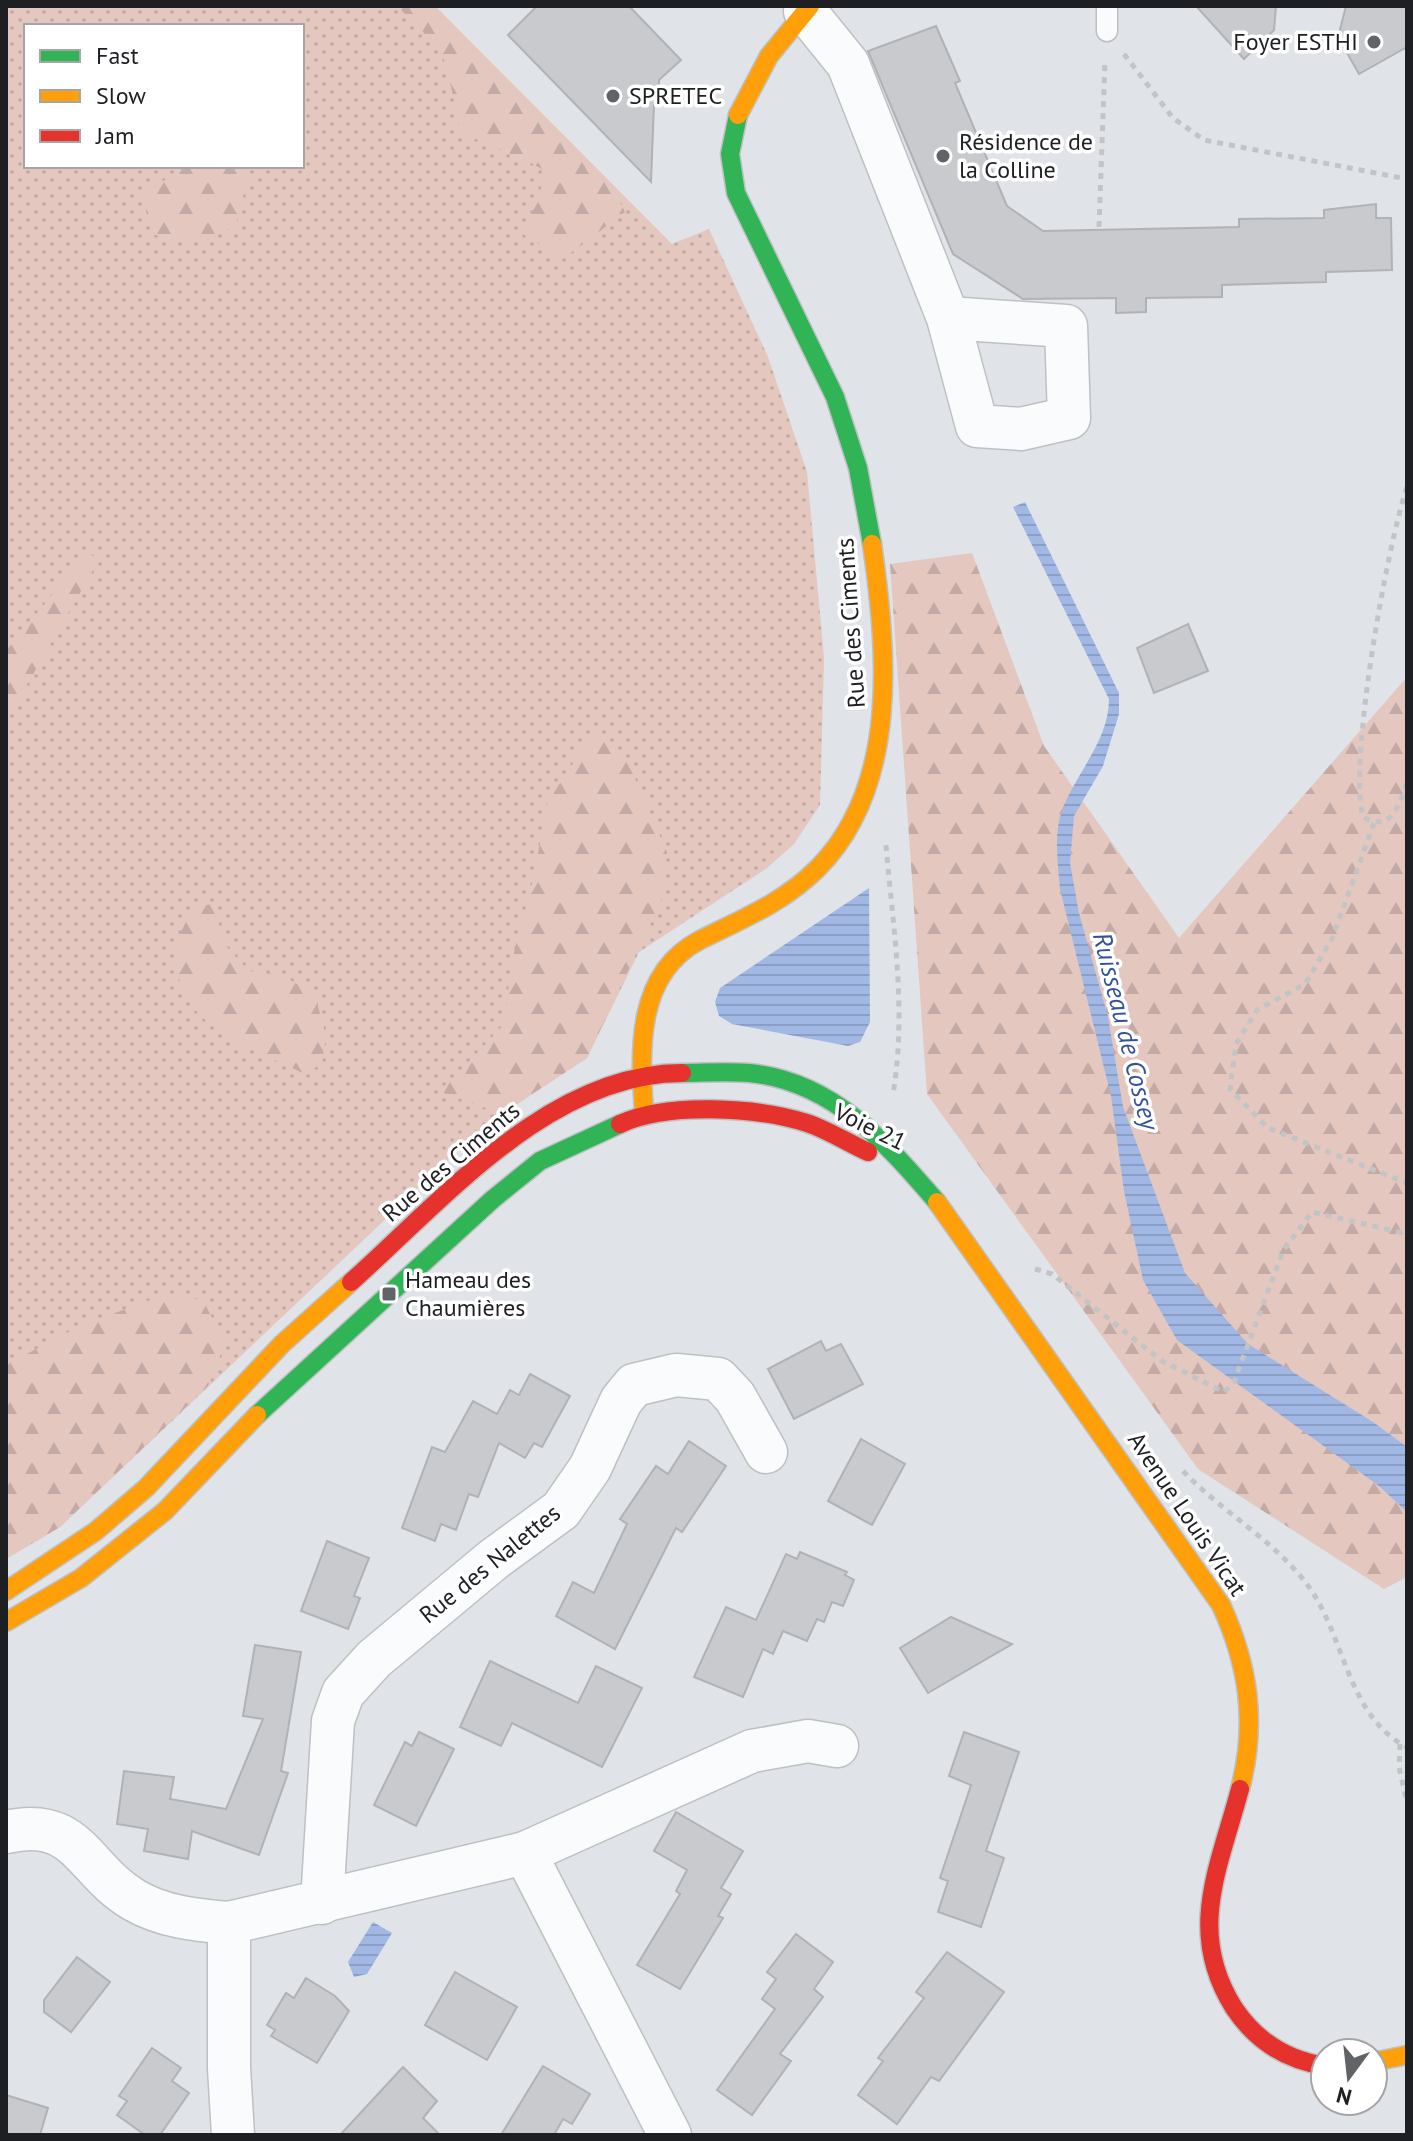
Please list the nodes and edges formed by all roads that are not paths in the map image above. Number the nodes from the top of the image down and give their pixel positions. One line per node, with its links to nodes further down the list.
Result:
1 (1107, 6): 3 (lane)
2 (808, 9): 4 (street); 5 (main road, Rue des Ciments)
3 (1107, 31)
4 (948, 318)
5 (642, 1076): 6 (main road); 7 (main road, Voie 21); 9 (main road, Rue des Ciments)
6 (644, 1113): 7 (main road, Voie 21); 10 (main road)
7 (913, 1175): 16 (main road, Avenue Louis Vicat)
8 (766, 1452): 14 (street, Rue des Nalettes)
9 (6, 1591)
10 (6, 1622)
11 (837, 1746): 13 (street)
12 (6, 1832): 15 (street)
13 (525, 1853): 14 (street); 18 (street)
14 (322, 1903): 15 (street)
15 (229, 1923): 17 (street)
16 (1309, 2064)
17 (233, 2135)
18 (670, 2135)

